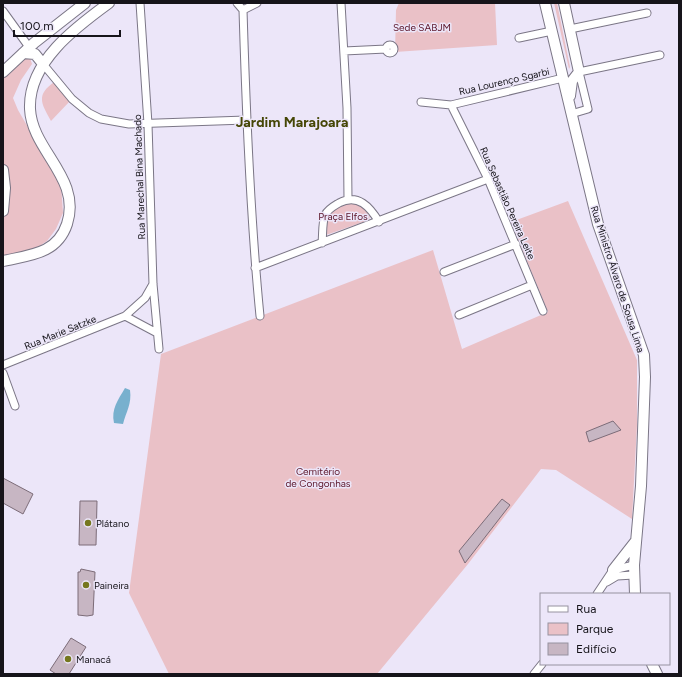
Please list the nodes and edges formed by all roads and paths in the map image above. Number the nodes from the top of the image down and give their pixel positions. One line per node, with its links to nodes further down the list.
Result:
1 (85, 3): 16 (main road)
2 (109, 3): 19 (main road)
3 (140, 3): 29 (street, Rua Marechal Bina Machado)
4 (237, 3): 10 (street)
5 (257, 3): 10 (street)
6 (341, 3): 17 (street)
7 (545, 3): 13 (main road, Rua Ministro Álvaro de Sousa Lima)
8 (564, 3): 12 (main road)
9 (3, 10): 16 (street)
10 (243, 10): 28 (street)
11 (648, 13): 12 (street)
12 (570, 29): 22 (main road)
13 (552, 31): 14 (street); 20 (main road, Rua Ministro Álvaro de Sousa Lima)
14 (519, 38)
15 (386, 49): 17 (street)
16 (26, 50): 19 (main road); 21 (main road)
17 (344, 52): 32 (street)
18 (660, 55): 22 (street)
19 (43, 64): 29 (street); 37 (main road)
20 (560, 65): 22 (main road); 23 (main road, Rua Ministro Álvaro de Sousa Lima)
21 (3, 72)
22 (578, 72): 25 (main road, Rua Ministro Álvaro de Sousa Lima); 27 (street)
23 (563, 78): 25 (main road, Rua Ministro Álvaro de Sousa Lima); 26 (street, Rua Lourenço Sgarbi)
24 (421, 102): 26 (street, Rua Lourenço Sgarbi)
25 (569, 102): 27 (main road, Rua Ministro Álvaro de Sousa Lima)
26 (451, 104): 31 (street, Rua Sebastião Pereira Leite)
27 (571, 114): 51 (main road, Rua Ministro Álvaro de Sousa Lima)
28 (246, 120): 29 (street); 38 (street)
29 (148, 124): 40 (street, Rua Marechal Bina Machado)
30 (3, 170): 33 (main road)
31 (488, 179): 34 (street); 36 (street, Rua Sebastião Pereira Leite)
32 (348, 199): 34 (street); 35 (street)
33 (3, 211)
34 (380, 222): 35 (street)
35 (322, 243): 38 (street)
36 (516, 244): 39 (street); 41 (street, Rua Sebastião Pereira Leite)
37 (3, 261)
38 (255, 268): 45 (street)
39 (444, 272)
40 (153, 284): 44 (street, Rua Marie Satzke); 46 (street, Rua Marechal Bina Machado)
41 (532, 286): 42 (street, Rua Sebastião Pereira Leite); 43 (street)
42 (543, 311)
43 (459, 315)
44 (125, 316): 46 (street); 48 (street, Rua Marie Satzke)
45 (260, 316)
46 (158, 333): 47 (street, Rua Marechal Bina Machado)
47 (159, 349)
48 (3, 365)
49 (3, 373): 50 (street)
50 (15, 406)
51 (635, 542): 52 (main road, Rua Ministro Álvaro de Sousa Lima); 53 (main road)
52 (634, 565): 53 (street); 54 (main road, Rua Ministro Álvaro de Sousa Lima)
53 (613, 570): 55 (street)
54 (634, 575): 55 (street); 57 (main road, Rua Ministro Álvaro de Sousa Lima)
55 (606, 583): 56 (street)
56 (598, 593)
57 (635, 593)
58 (541, 665): 60 (street)
59 (652, 665): 61 (main road)
60 (534, 674)
61 (657, 674)

